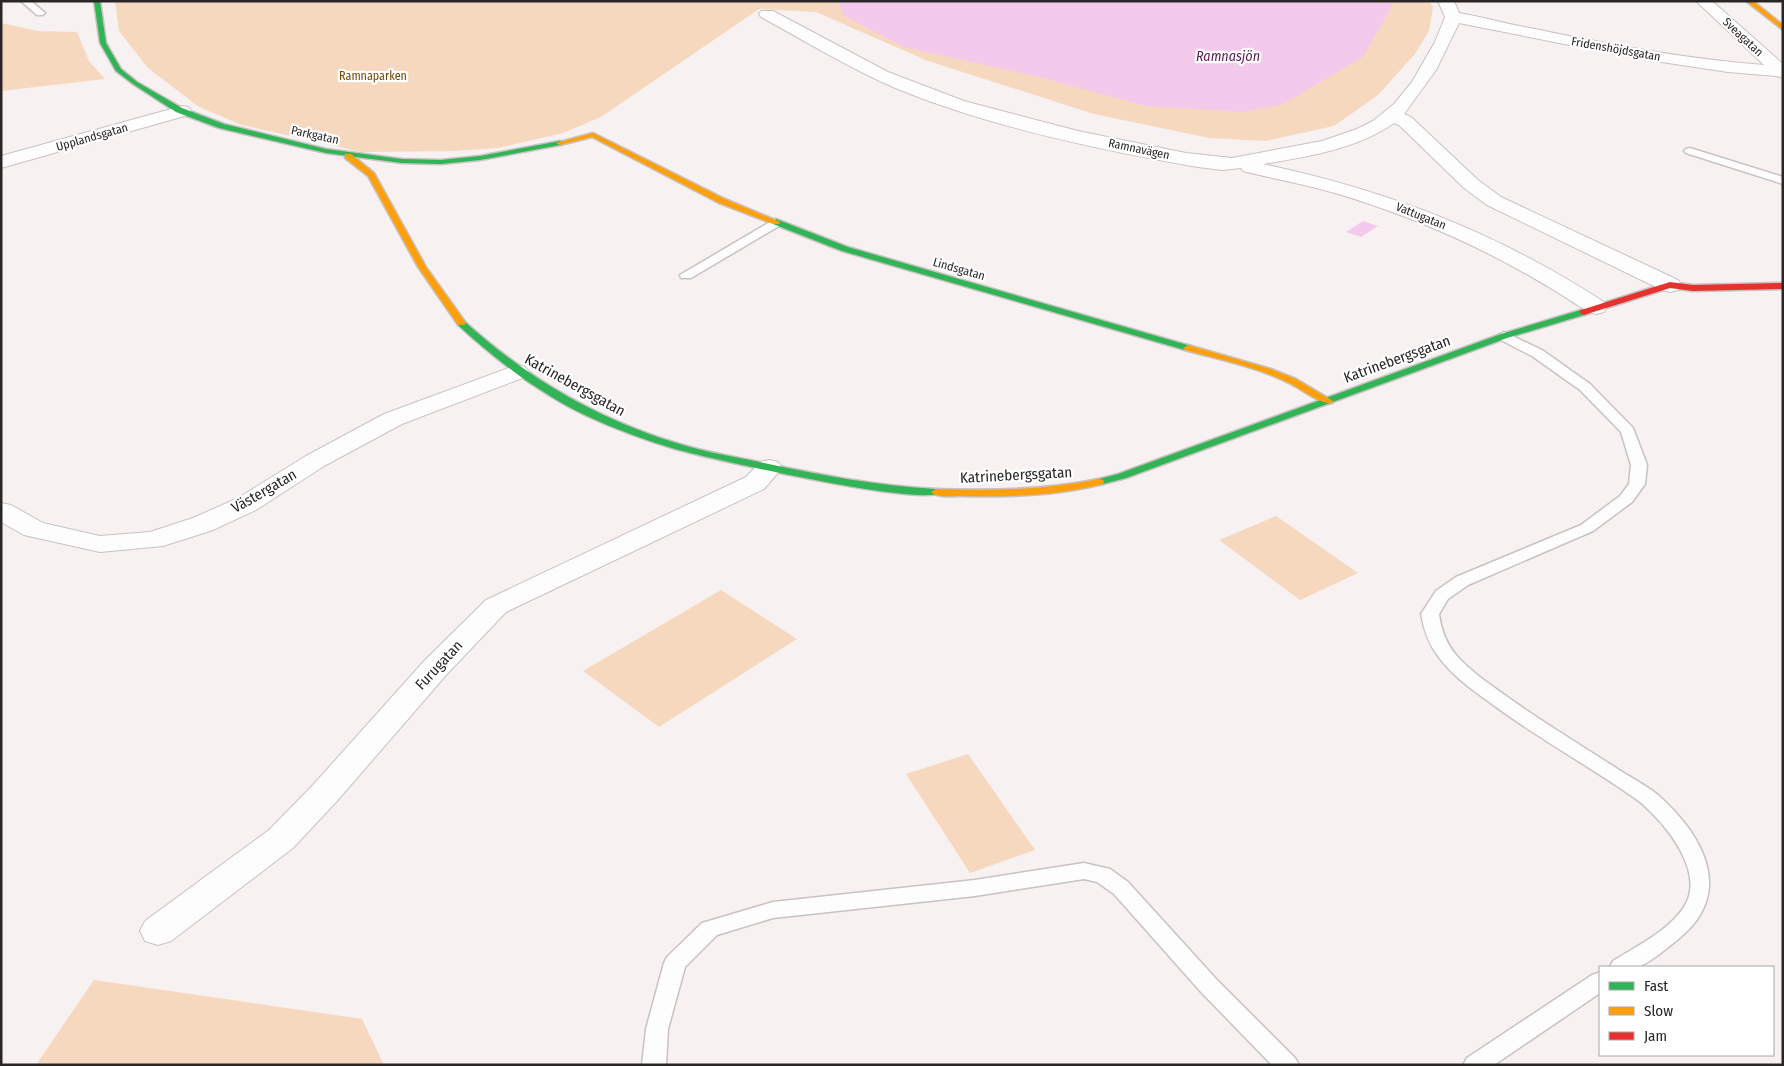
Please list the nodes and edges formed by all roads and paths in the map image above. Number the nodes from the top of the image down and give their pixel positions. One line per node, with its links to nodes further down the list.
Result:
1 (25, 1): 6 (lane)
2 (97, 1): 10 (main road, Parkgatan)
3 (1703, 1): 9 (street, Sveagatan)
4 (1749, 1): 8 (main road)
5 (1449, 9): 9 (street, Fridenshöjdsgatan); 11 (street, Ramnavägen)
6 (40, 13)
7 (767, 14): 16 (street, Ramnavägen)
8 (1783, 28)
9 (1781, 72)
10 (182, 111): 14 (main road, Parkgatan); 15 (street, Upplandsgatan)
11 (1391, 116): 16 (street, Ramnavägen); 20 (street)
12 (593, 135): 14 (main road, Parkgatan); 18 (main road, Lindsgatan)
13 (1690, 151): 17 (lane)
14 (348, 156): 24 (main road, Katrinebergsgatan)
15 (1, 162)
16 (1231, 164): 22 (street, Vattugatan)
17 (1783, 181)
18 (776, 222): 19 (lane); 25 (main road, Lindsgatan)
19 (686, 275)
20 (1670, 284): 21 (main road, Katrinebergsgatan); 22 (main road, Katrinebergsgatan)
21 (1783, 286)
22 (1596, 307): 23 (main road, Katrinebergsgatan)
23 (1504, 336): 25 (main road, Katrinebergsgatan); 29 (lane)
24 (517, 372): 26 (main road, Katrinebergsgatan); 27 (street, Västergatan)
25 (1328, 401): 26 (main road, Katrinebergsgatan)
26 (769, 468): 28 (street, Furugatan)
27 (1, 511)
28 (158, 931)
29 (1622, 966)
30 (1599, 982): 33 (lane)
31 (654, 1065): 32 (lane)
32 (1286, 1065)
33 (1475, 1065)

